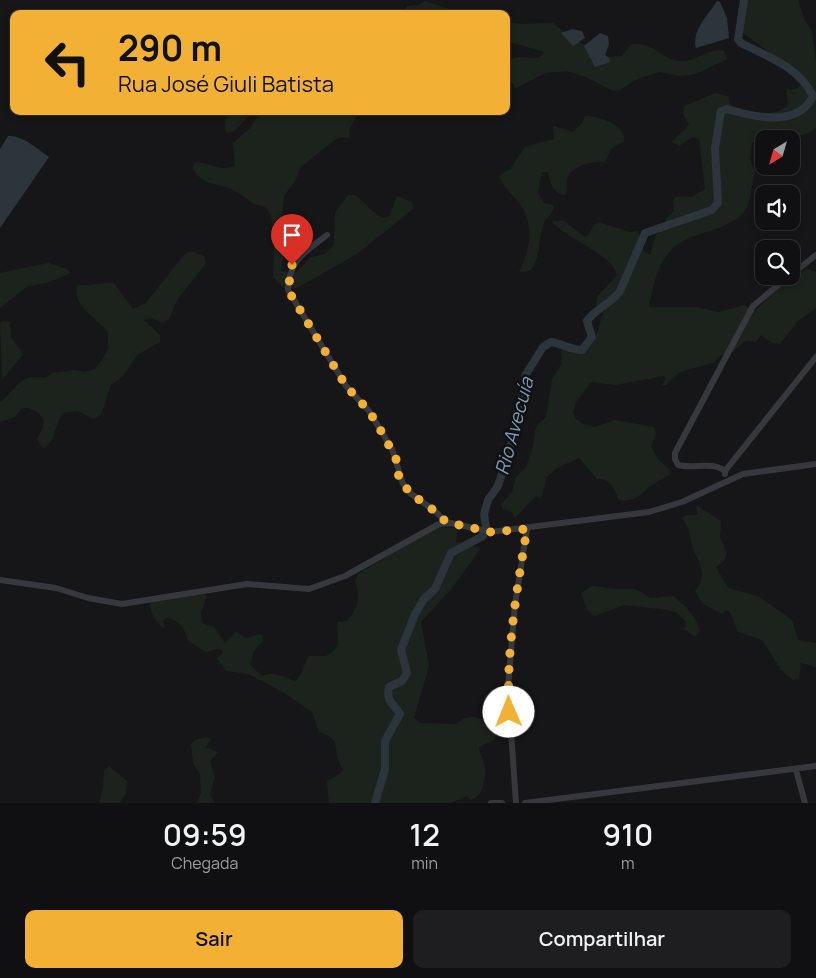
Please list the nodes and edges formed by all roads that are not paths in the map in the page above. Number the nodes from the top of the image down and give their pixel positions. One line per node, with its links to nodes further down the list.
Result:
1 (327, 235): 9 (street)
2 (816, 255): 3 (street)
3 (800, 267)
4 (778, 285): 7 (street)
5 (816, 357): 7 (street)
6 (816, 464): 8 (street)
7 (725, 471): 8 (street)
8 (726, 480): 10 (street)
9 (446, 522): 10 (street); 11 (street)
10 (527, 529): 16 (street)
11 (0, 580)
12 (816, 766): 13 (street)
13 (796, 770): 17 (street); 18 (street)
14 (491, 803): 15 (street)
15 (502, 803)
16 (516, 803)
17 (525, 803)
18 (804, 803)

